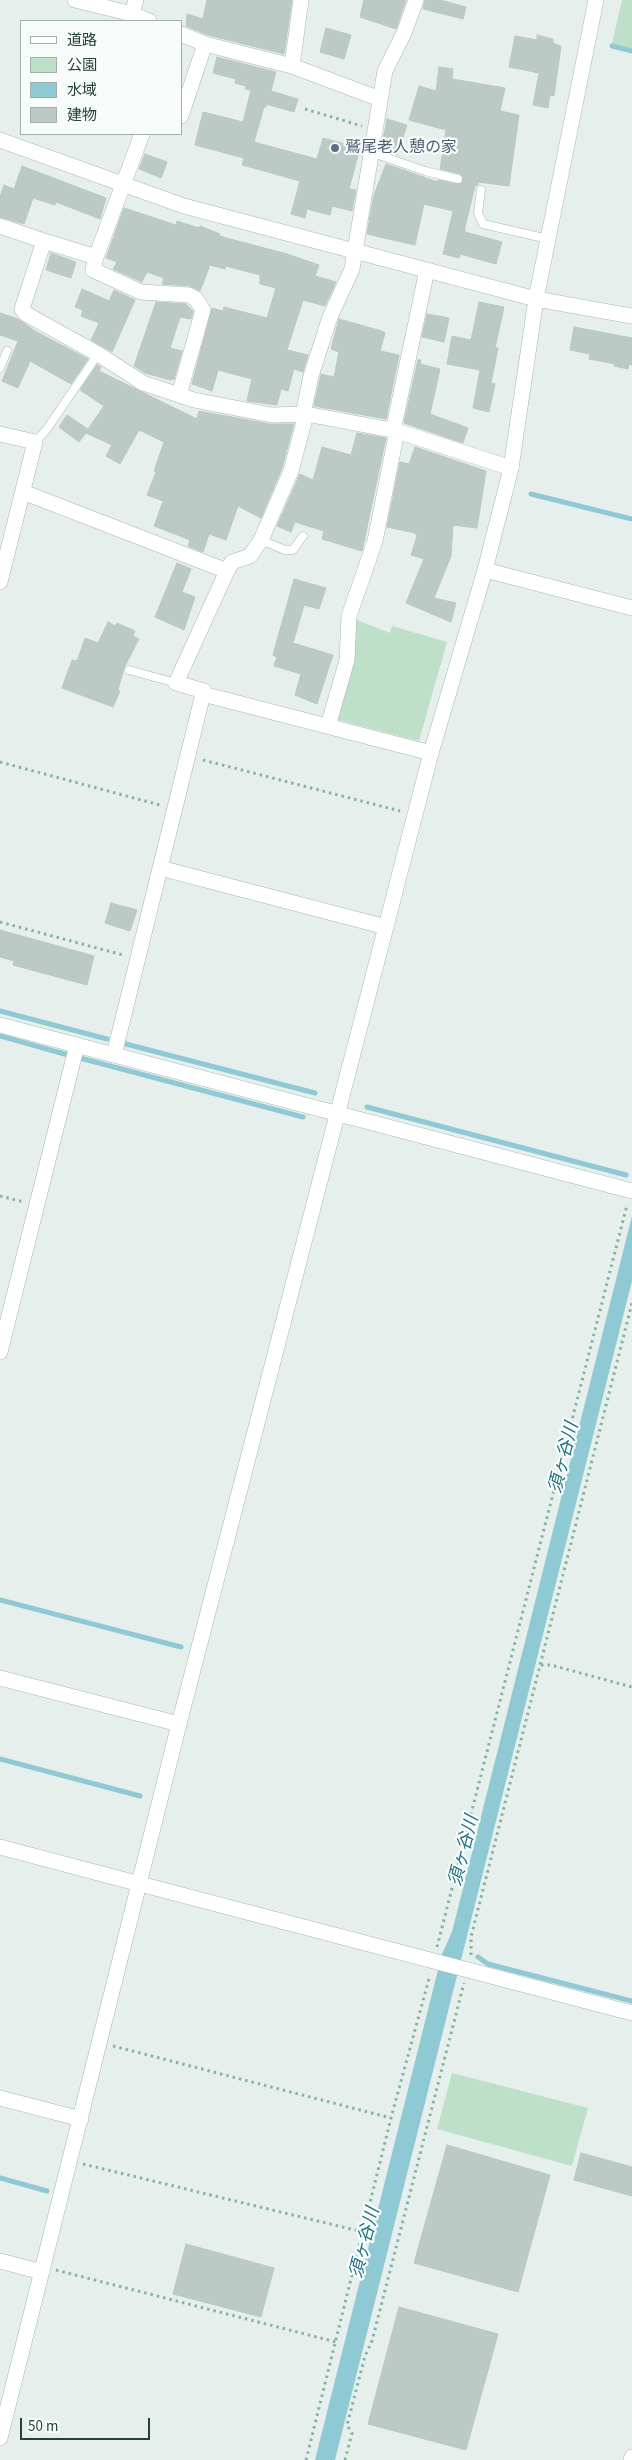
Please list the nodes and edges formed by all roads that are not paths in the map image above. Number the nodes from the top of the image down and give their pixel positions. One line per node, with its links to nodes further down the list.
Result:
1 (75, 0): 5 (street)
2 (301, 0): 9 (street)
3 (416, 0): 10 (street)
4 (596, 0): 19 (street)
5 (134, 7): 6 (street)
6 (148, 20)
7 (182, 34): 8 (street)
8 (205, 44): 9 (street); 11 (street)
9 (292, 66): 10 (street)
10 (380, 99): 14 (street)
11 (182, 113)
12 (142, 135): 16 (street)
13 (0, 140): 16 (street)
14 (370, 152): 15 (lane); 21 (street)
15 (458, 179)
16 (122, 185): 21 (street); 22 (street)
17 (481, 190): 19 (lane)
18 (0, 226): 20 (street)
19 (548, 239): 24 (street)
20 (44, 241): 22 (street); 27 (street)
21 (354, 251): 23 (street); 30 (street)
22 (96, 257): 29 (street)
23 (427, 270): 24 (street); 31 (street)
24 (536, 299): 25 (street); 34 (street)
25 (632, 316)
26 (7, 352): 28 (lane)
27 (98, 354): 29 (street); 33 (lane)
28 (0, 368)
29 (179, 396): 30 (street)
30 (305, 414): 31 (street); 37 (street)
31 (395, 431): 34 (street); 45 (street)
32 (0, 434): 33 (street)
33 (35, 442): 35 (street)
34 (511, 468): 38 (street)
35 (23, 492): 39 (street); 40 (street)
36 (303, 536): 37 (lane)
37 (262, 540): 39 (street)
38 (485, 570): 41 (street); 46 (street)
39 (228, 571): 43 (street)
40 (0, 582)
41 (632, 608)
42 (129, 670): 43 (lane)
43 (176, 683): 44 (street)
44 (203, 694): 45 (street); 47 (street)
45 (328, 726): 46 (street)
46 (431, 753): 48 (street)
47 (160, 868): 48 (street); 51 (street)
48 (386, 927): 52 (street)
49 (0, 1025): 50 (street)
50 (77, 1045): 51 (street); 54 (street)
51 (114, 1055): 52 (street)
52 (337, 1114): 53 (street); 56 (street)
53 (632, 1191)
54 (0, 1352)
55 (0, 1678): 56 (street)
56 (179, 1724): 58 (street)
57 (0, 1847): 58 (street)
58 (140, 1884): 59 (street); 61 (street)
59 (632, 2013)
60 (0, 2098): 61 (street)
61 (81, 2119): 63 (street)
62 (0, 2261): 63 (street)
63 (43, 2269): 64 (street)
64 (0, 2438)

